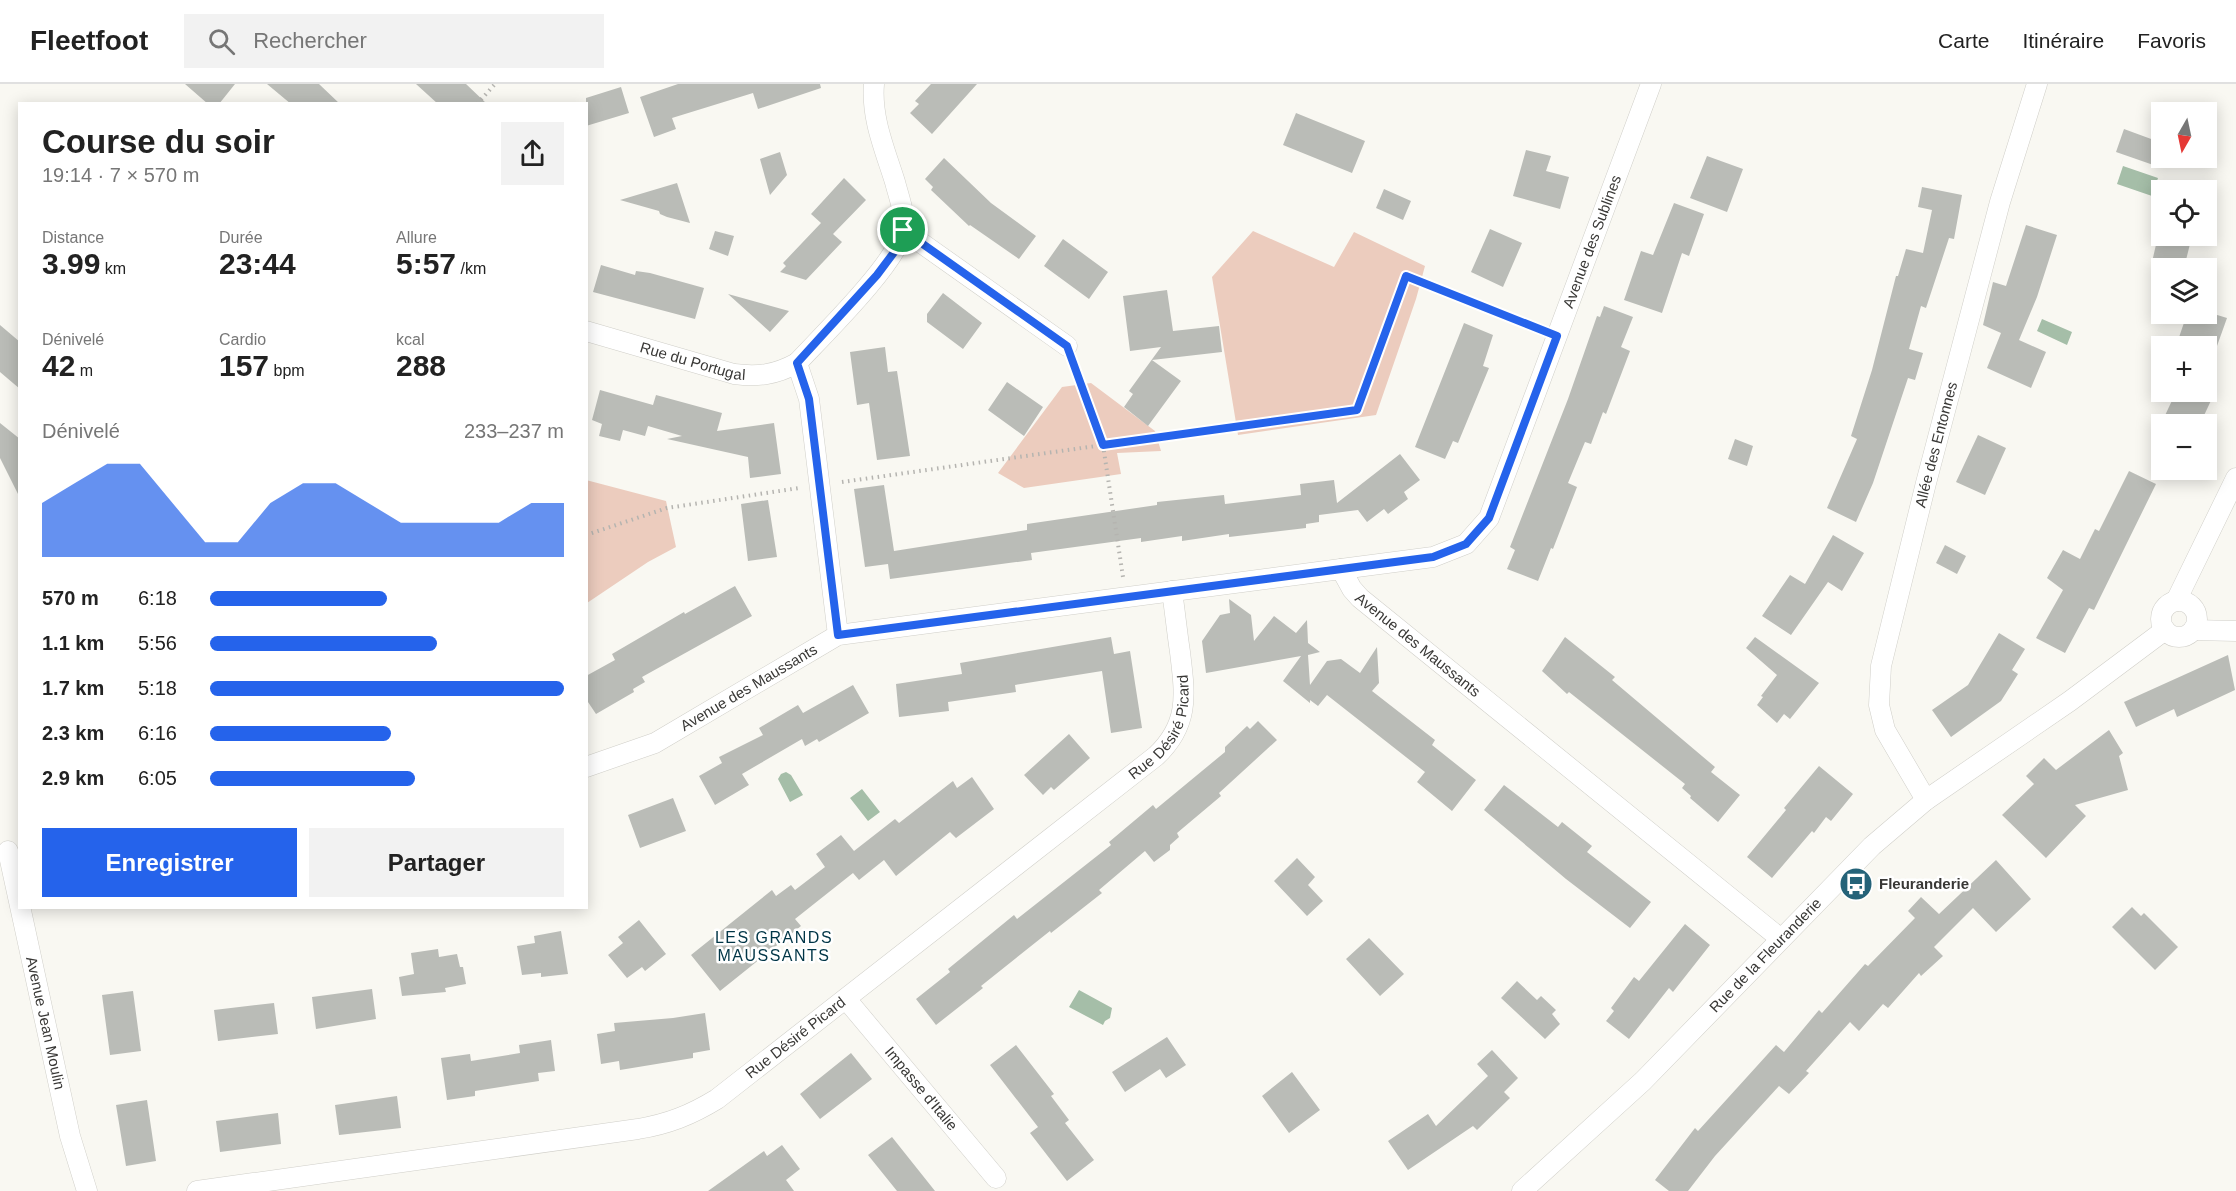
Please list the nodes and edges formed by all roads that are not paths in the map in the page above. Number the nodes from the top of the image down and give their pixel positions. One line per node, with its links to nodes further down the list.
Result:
1 (873, 84): 4 (street)
2 (1651, 84): 9 (street, Avenue des Sublines)
3 (2037, 84): 17 (street, Allée des Entonnes)
4 (903, 230): 6 (street); 7 (street)
5 (588, 332): 7 (street, Rue du Portugal)
6 (1067, 346)
7 (797, 363): 15 (street)
8 (2236, 478): 11 (street)
9 (1341, 569): 10 (street, Avenue des Maussants); 21 (street, Avenue des Maussants)
10 (1172, 591): 15 (street, Avenue des Maussants); 22 (street, Rue Désiré Picard)
11 (2176, 601): 12 (street); 13 (street)
12 (2165, 630): 13 (street); 17 (street, Rue de la Fleuranderie)
13 (2193, 630): 14 (street)
14 (2236, 630)
15 (838, 635): 16 (street, Avenue des Maussants)
16 (588, 766)
17 (1926, 800): 21 (street, Rue de la Fleuranderie)
18 (9, 851): 19 (street, Avenue Jean Moulin)
19 (18, 893)
20 (21, 909): 24 (street, Avenue Jean Moulin)
21 (1781, 939): 26 (street, Rue de la Fleuranderie)
22 (846, 999): 23 (street, Impasse d'Italie); 25 (street, Rue Désiré Picard)
23 (996, 1178)
24 (87, 1191)
25 (197, 1191)
26 (1522, 1191)

